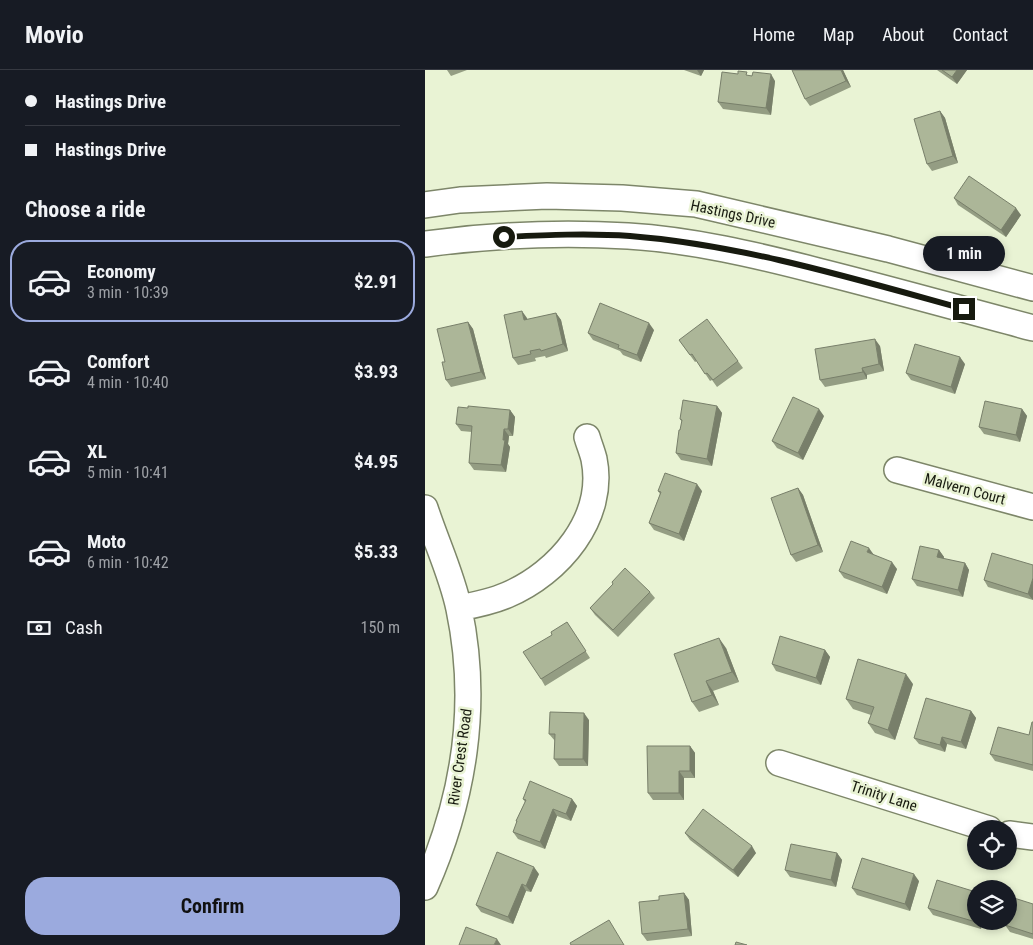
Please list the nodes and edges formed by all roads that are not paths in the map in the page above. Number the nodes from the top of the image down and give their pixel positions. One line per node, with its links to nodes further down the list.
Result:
1 (425, 205): 3 (street, Hastings Drive)
2 (425, 244): 4 (street)
3 (1033, 288)
4 (1033, 328)
5 (587, 437): 9 (street)
6 (897, 470): 8 (street, Malvern Court)
7 (425, 508): 9 (street, River Crest Road)
8 (1033, 508)
9 (459, 608): 14 (street, River Crest Road)
10 (779, 762): 11 (street, Trinity Lane)
11 (967, 822)
12 (1017, 835): 13 (street)
13 (1033, 837)
14 (425, 887)

